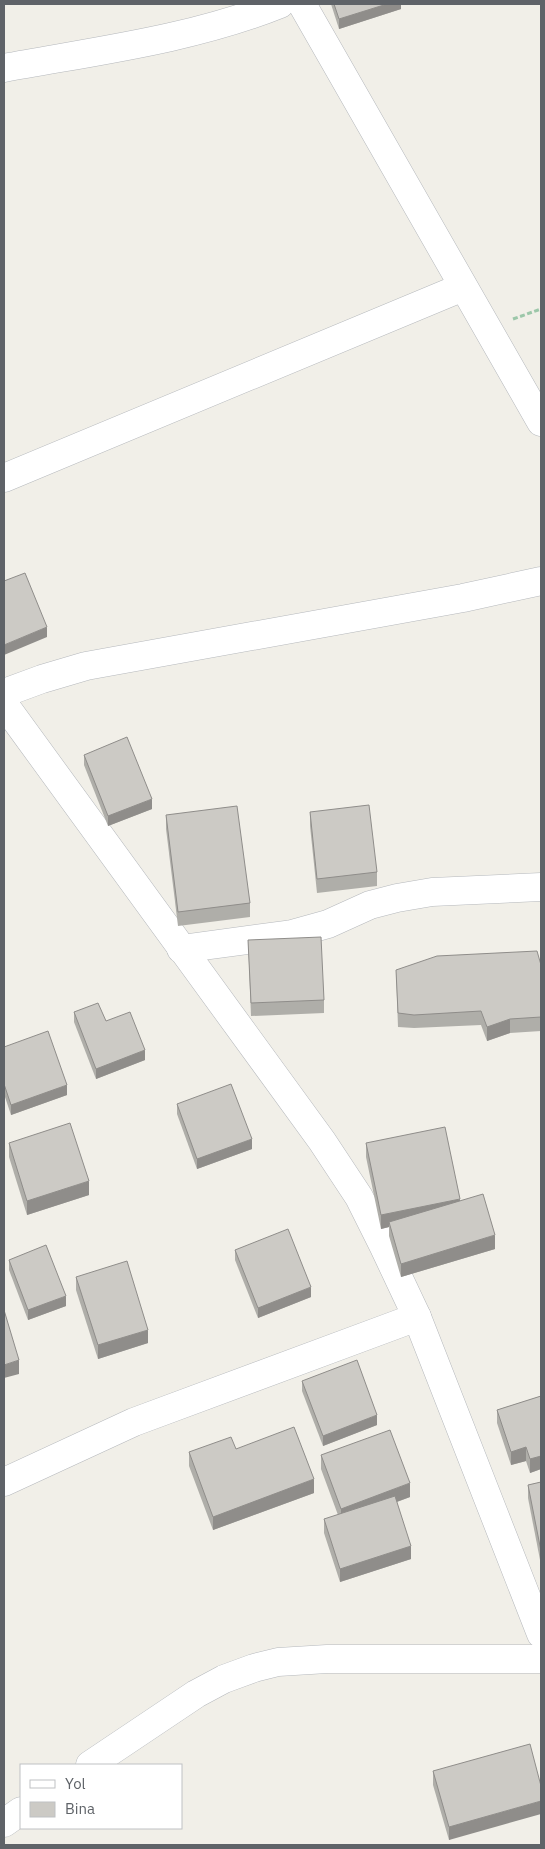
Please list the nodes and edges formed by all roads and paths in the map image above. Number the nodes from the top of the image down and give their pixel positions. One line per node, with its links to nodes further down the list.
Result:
1 (280, 4): 3 (street)
2 (302, 4): 4 (street)
3 (4, 68)
4 (464, 287): 5 (street); 6 (street)
5 (541, 422)
6 (4, 478)
7 (541, 581): 8 (street)
8 (4, 693)
9 (4, 704): 11 (street)
10 (541, 887): 11 (street)
11 (181, 949): 12 (street)
12 (417, 1317): 13 (street); 14 (street)
13 (4, 1482)
14 (541, 1634)
15 (541, 1659): 16 (street)
16 (91, 1764)
17 (20, 1812): 18 (street)
18 (4, 1823)

